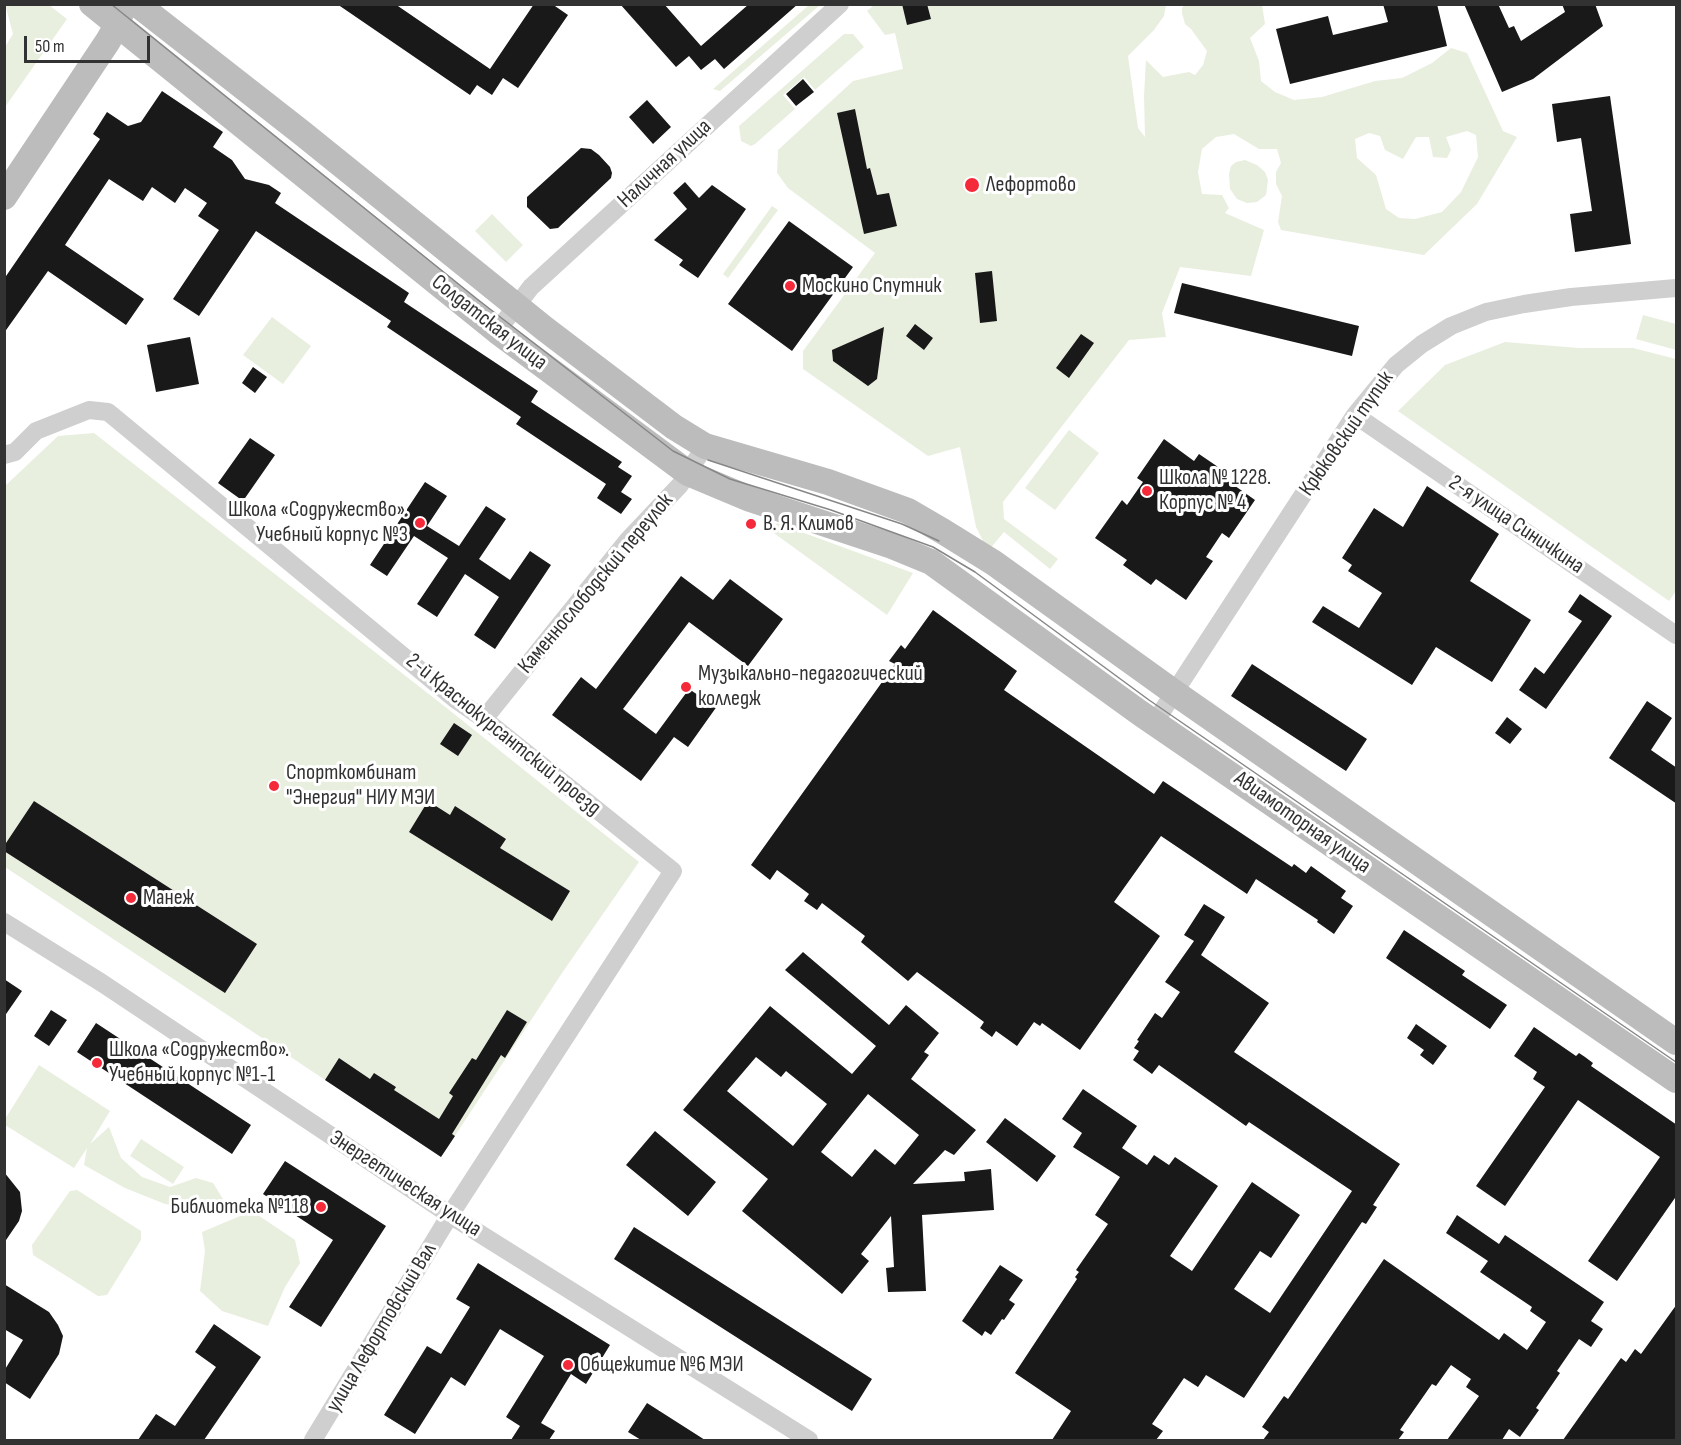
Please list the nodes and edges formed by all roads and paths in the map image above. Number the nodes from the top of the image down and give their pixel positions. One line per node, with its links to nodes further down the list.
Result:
1 (92, 4): 4 (main road, Солдатская улица)
2 (137, 4): 7 (main road, Солдатская улица)
3 (840, 4): 7 (street, Наличная улица)
4 (120, 15): 5 (main road); 8 (main road, Солдатская улица)
5 (4, 197)
6 (1677, 288): 9 (street, Крюковский тупик)
7 (516, 306): 8 (street, Наличная улица); 10 (main road, Солдатская улица)
8 (497, 331): 12 (main road, Солдатская улица)
9 (1355, 415): 15 (street, 2-я улица Синичкина); 16 (street, Крюковский тупик)
10 (705, 446): 12 (street, Каменнослободский переулок); 13 (main road, Солдатская улица)
11 (4, 455): 17 (street, 2-й Краснокурсантский проезд)
12 (688, 473): 14 (main road, Солдатская улица); 17 (street, Каменнослободский переулок)
13 (944, 532): 16 (main road, Авиамоторная улица)
14 (931, 562): 18 (main road, Авиамоторная улица)
15 (1677, 635)
16 (1175, 693): 18 (street, Крюковский тупик); 20 (main road, Авиамоторная улица)
17 (484, 719): 22 (street, 2-й Краснокурсантский проезд)
18 (1155, 722): 21 (main road, Авиамоторная улица)
19 (4, 922): 22 (street, Энергетическая улица)
20 (1677, 1042)
21 (1677, 1080)
22 (450, 1215): 23 (street, улица Лефортовский Вал); 24 (street, Энергетическая улица)
23 (313, 1440)
24 (809, 1440)

